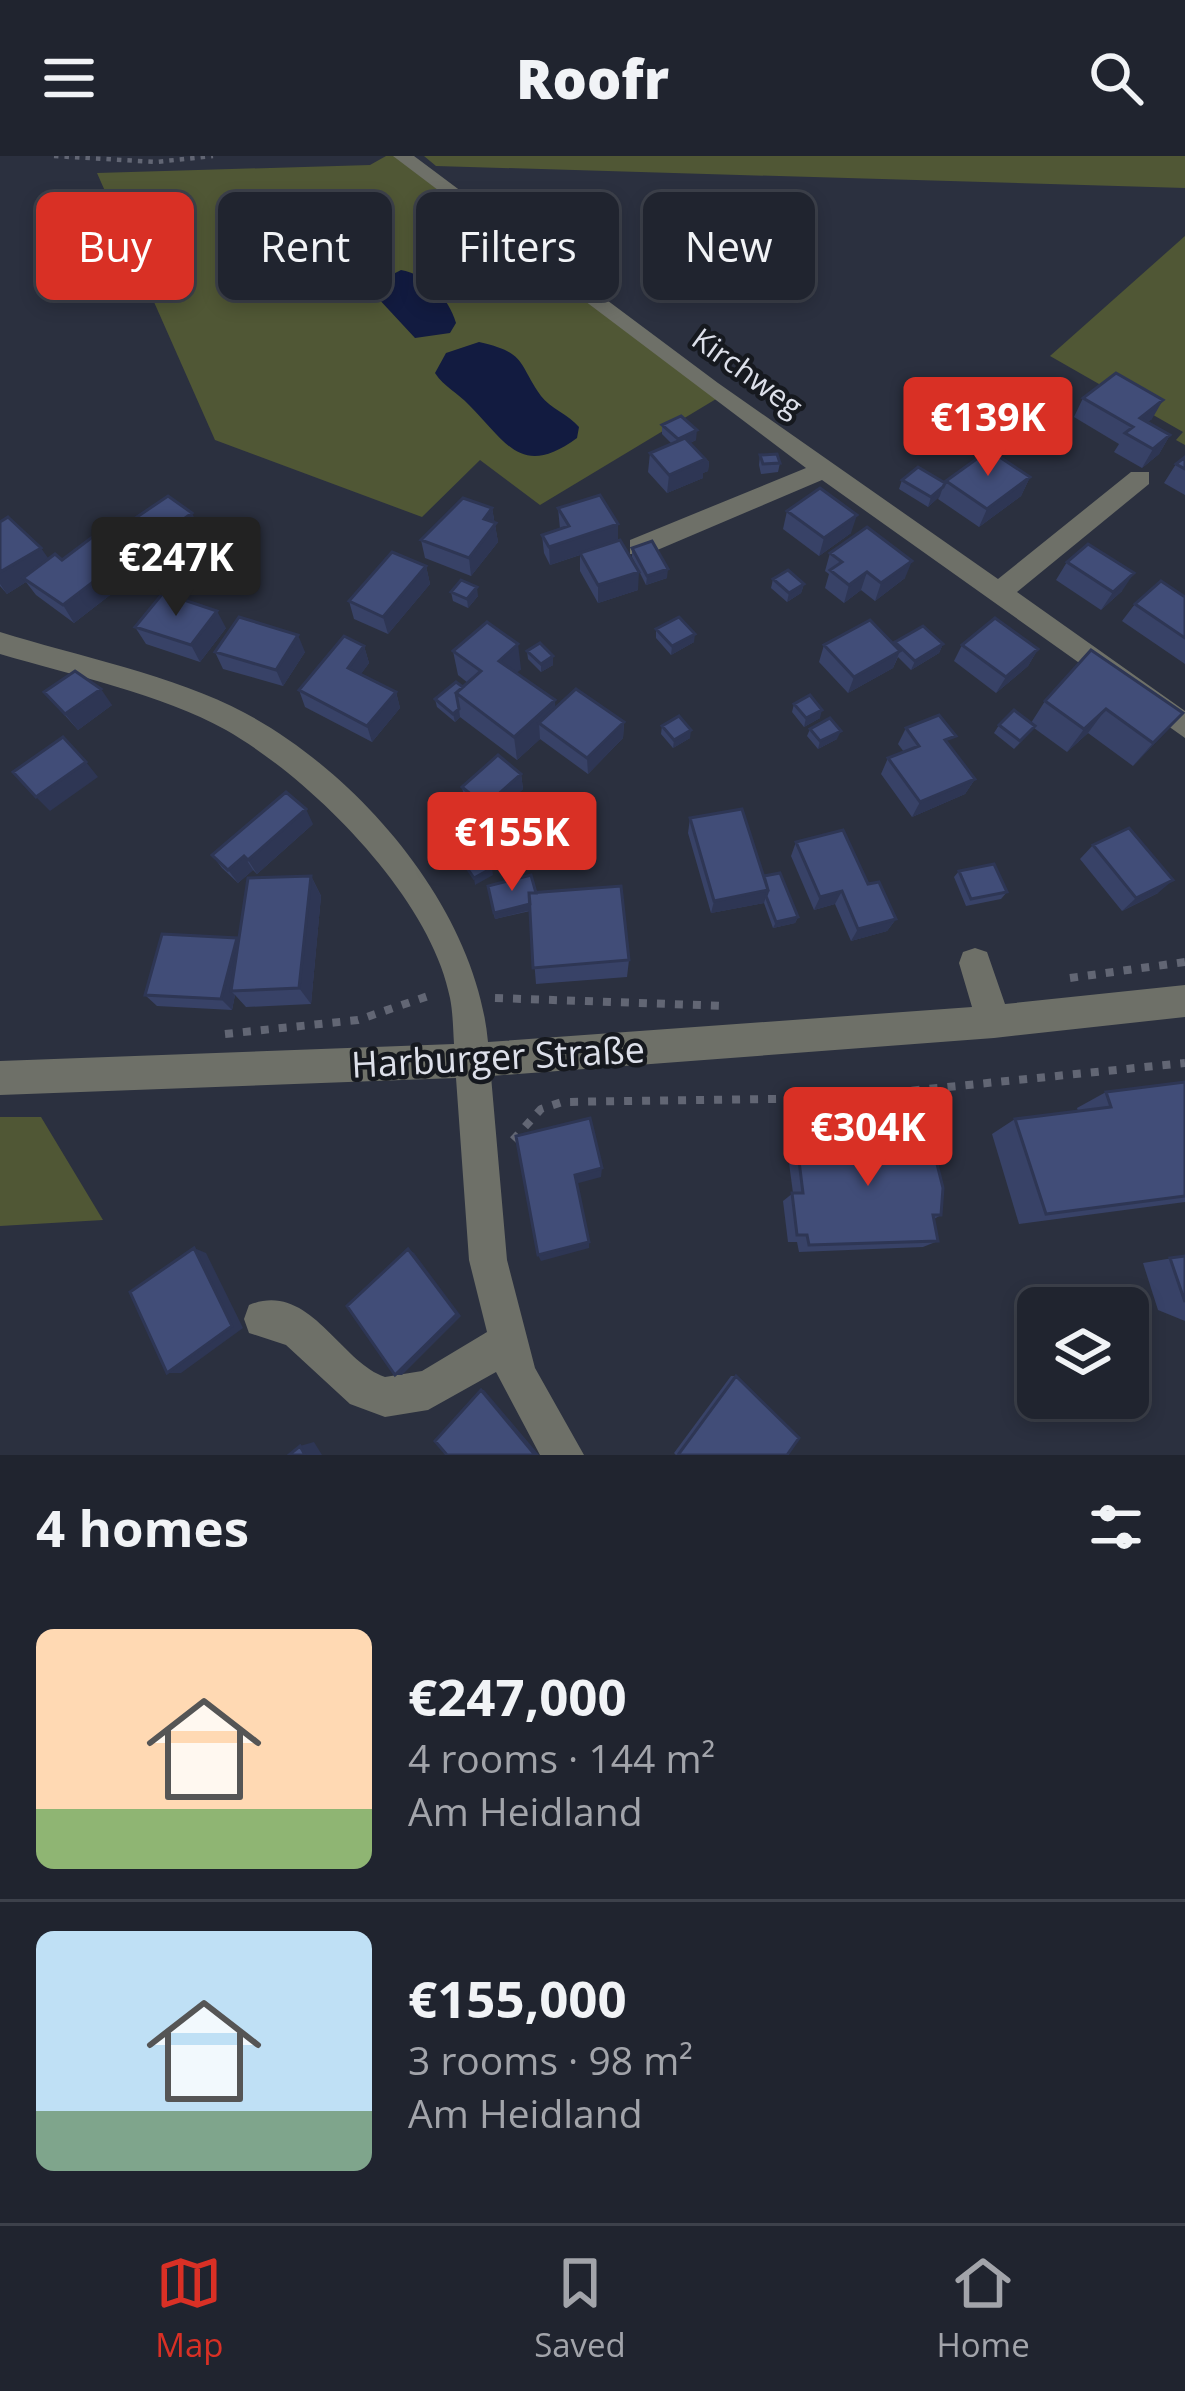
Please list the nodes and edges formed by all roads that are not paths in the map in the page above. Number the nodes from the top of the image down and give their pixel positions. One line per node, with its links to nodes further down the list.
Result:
1 (402, 156): 2 (street, Kirchweg)
2 (824, 470): 4 (street); 5 (street, Kirchweg)
3 (1140, 478): 5 (street)
4 (639, 547)
5 (998, 593): 7 (street, Kirchweg)
6 (0, 643): 11 (street)
7 (1185, 726)
8 (975, 963): 10 (street)
9 (1185, 1001): 10 (street, Harburger Straße)
10 (994, 1022): 11 (street, Harburger Straße)
11 (476, 1061): 12 (street, Harburger Straße); 14 (street)
12 (0, 1078)
13 (262, 1319): 14 (street)
14 (509, 1340): 15 (street)
15 (563, 1455)

